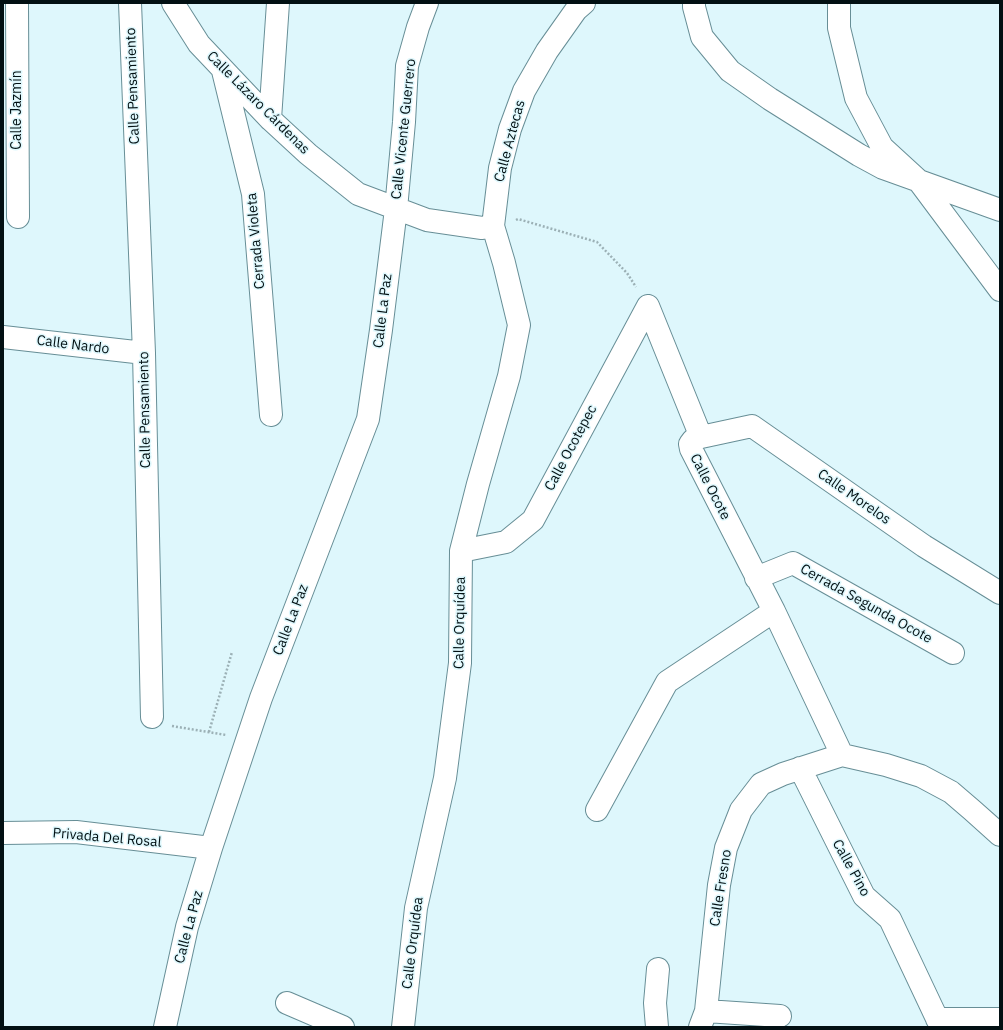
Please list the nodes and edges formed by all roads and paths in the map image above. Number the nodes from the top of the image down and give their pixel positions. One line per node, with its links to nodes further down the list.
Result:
1 (17, 3): 14 (street, Calle Jazmín)
2 (130, 3): 19 (street, Calle Pensamiento)
3 (172, 3): 9 (street, Calle Lázaro Cárdenas)
4 (278, 3): 10 (street)
5 (427, 3): 12 (street, Calle Vicente Guerrero)
6 (584, 3): 15 (street, Calle Aztecas)
7 (694, 3): 11 (street)
8 (839, 3): 11 (street)
9 (223, 70): 10 (street, Calle Lázaro Cárdenas); 20 (street, Cerrada Violeta)
10 (270, 119): 12 (street, Calle Lázaro Cárdenas)
11 (918, 180): 13 (street); 16 (street)
12 (396, 209): 15 (street, Calle Lázaro Cárdenas); 30 (street, Calle La Paz)
13 (1000, 210)
14 (18, 217)
15 (488, 227): 17 (path); 22 (street, Calle Orquídea)
16 (1000, 290)
17 (648, 306): 21 (street, Calle Ocote); 22 (street, Calle Ocotepec)
18 (3, 337): 19 (street, Calle Nardo)
19 (144, 353): 28 (street, Calle Pensamiento)
20 (271, 415)
21 (702, 437): 23 (street, Calle Ocote); 24 (street, Calle Morelos)
22 (461, 551): 45 (street, Calle Orquídea)
23 (756, 578): 25 (street, Calle Ocote); 27 (street, Cerrada Segunda Ocote)
24 (1000, 593)
25 (774, 611): 31 (street, Calle Ocote); 33 (street)
26 (232, 652): 29 (path)
27 (953, 653)
28 (152, 717): 29 (path)
29 (209, 732): 30 (path)
30 (247, 740): 36 (street, Calle La Paz)
31 (842, 755): 32 (street, Calle Fresno); 35 (street)
32 (800, 768): 40 (street, Calle Fresno); 42 (street, Calle Pino)
33 (597, 810)
34 (3, 833): 36 (street, Privada Del Rosal)
35 (1000, 835)
36 (211, 848): 43 (street, Calle La Paz)
37 (658, 969): 46 (street)
38 (287, 1003): 44 (street)
39 (780, 1016): 40 (street)
40 (703, 1019)
41 (1000, 1019): 42 (street)
42 (939, 1023)
43 (165, 1027)
44 (343, 1027)
45 (403, 1027)
46 (657, 1027)

